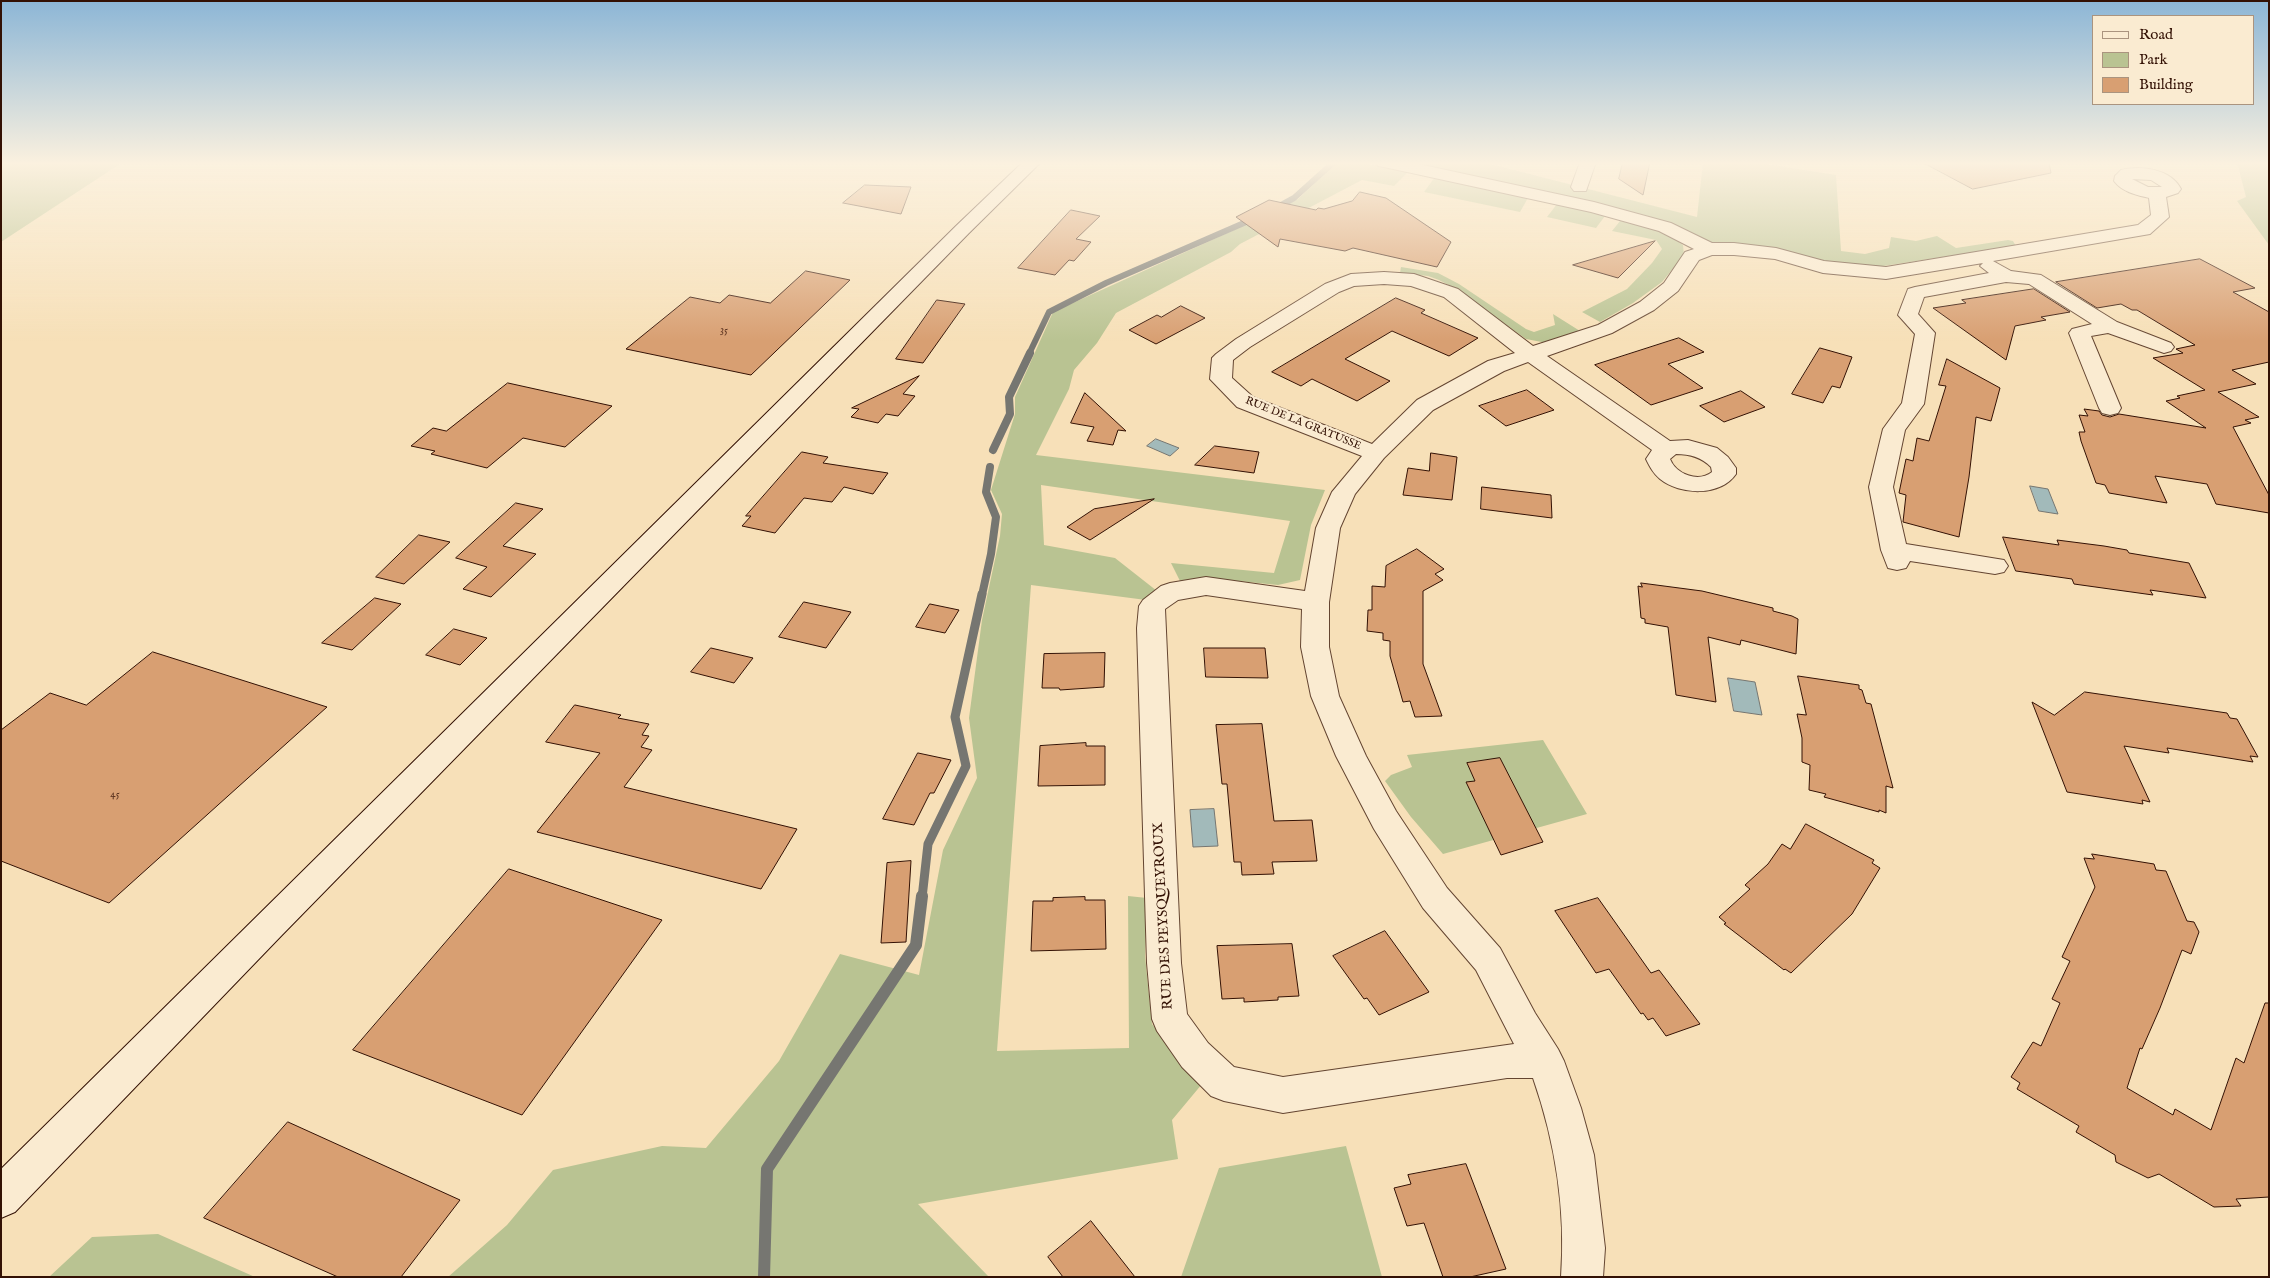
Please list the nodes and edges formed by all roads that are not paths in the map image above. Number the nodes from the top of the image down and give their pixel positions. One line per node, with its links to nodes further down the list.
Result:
1 (971, 222): 16 (street)
2 (1646, 222): 4 (street)
3 (2155, 222): 5 (street)
4 (1709, 249): 5 (street); 9 (street)
5 (1976, 257): 6 (street)
6 (2006, 276): 7 (street); 13 (street)
7 (2110, 326): 8 (street); 10 (street)
8 (2164, 347)
9 (1530, 354): 11 (street); 12 (street); 12 (street, RUE DE LA GRATUSSE)
10 (2110, 408)
11 (1666, 449)
12 (1376, 453): 14 (street)
13 (1995, 566)
14 (1316, 602): 15 (street); 15 (street, RUE DES PEYSQUEYROUX)
15 (1545, 1061): 17 (street)
16 (1, 1198)
17 (1582, 1277)

